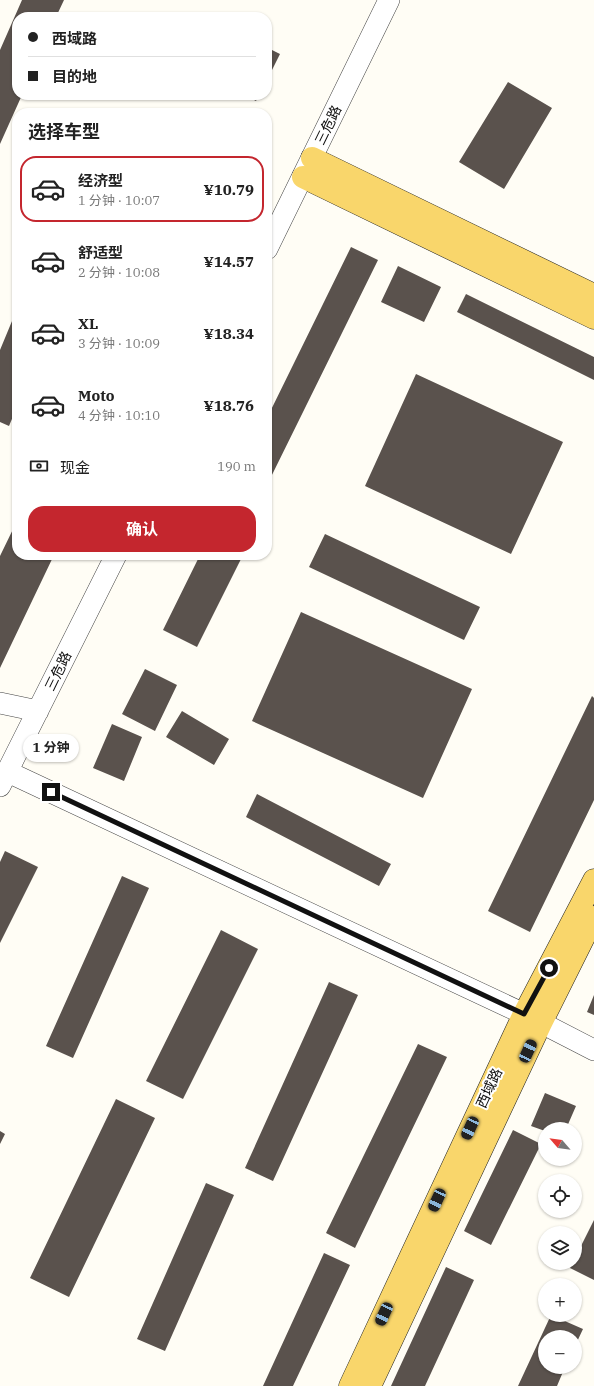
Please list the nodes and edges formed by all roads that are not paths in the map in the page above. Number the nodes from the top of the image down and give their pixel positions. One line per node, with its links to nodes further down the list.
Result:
1 (389, 0): 2 (street, 三危路)
2 (308, 167): 3 (street, 三危路); 4 (main road); 5 (main road)
3 (272, 239)
4 (594, 295)
5 (594, 318)
6 (114, 560): 8 (street, 三危路)
7 (0, 703): 8 (street)
8 (38, 711): 9 (street, 三危路)
9 (4, 779): 12 (street)
10 (594, 880): 12 (main road, 西域路)
11 (594, 917): 12 (main road, 西域路)
12 (532, 1018): 13 (street); 14 (main road, 西域路); 15 (main road, 西域路)
13 (594, 1050)
14 (350, 1386)
15 (370, 1386)

